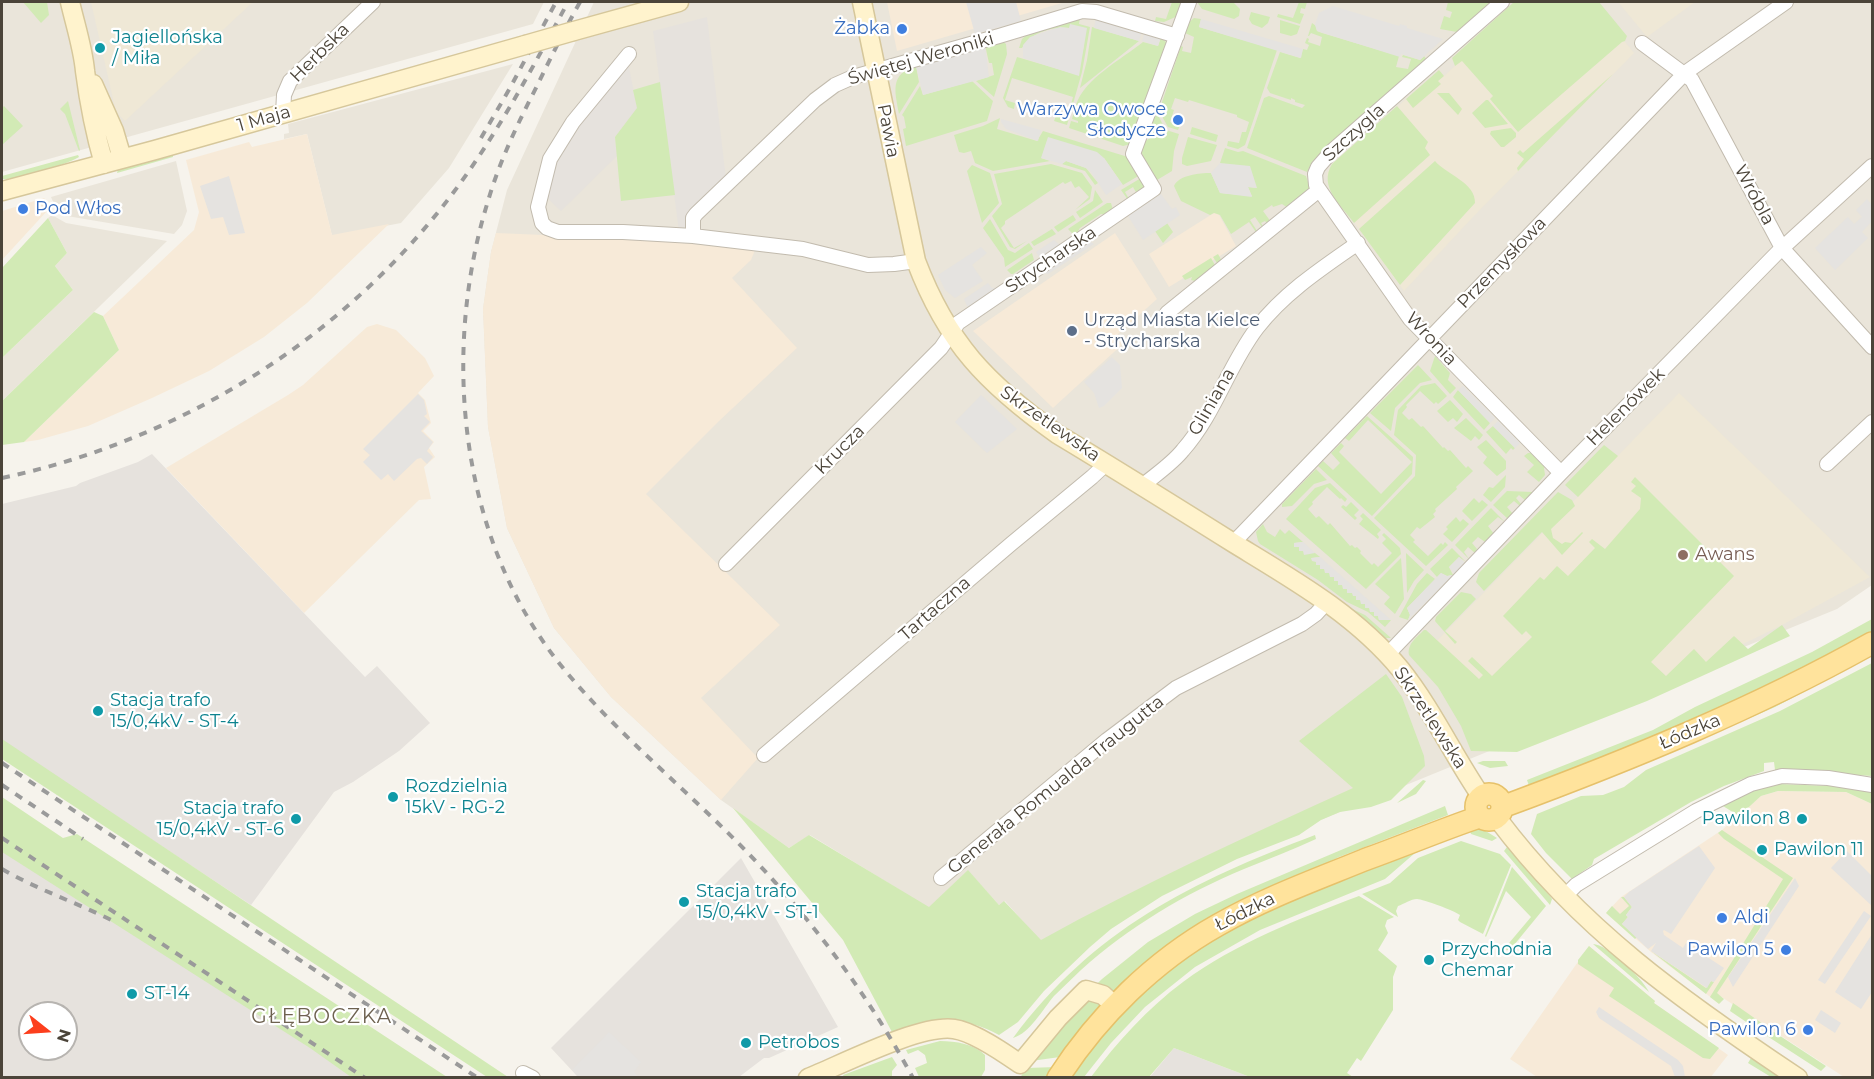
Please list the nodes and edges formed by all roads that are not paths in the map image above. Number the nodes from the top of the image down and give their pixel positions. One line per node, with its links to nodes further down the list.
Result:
1 (70, 2): 11 (street)
2 (373, 2): 14 (street, Herbska)
3 (680, 2): 14 (street, 1 Maja, bridge)
4 (862, 2): 12 (street, Pawia)
5 (1189, 2): 8 (street)
6 (1502, 2): 18 (street, Szczygla)
7 (1786, 2): 13 (street, Przemysłowa)
8 (1177, 36): 12 (street, Świętej Weroniki); 25 (street, Strycharska)
9 (1642, 43): 13 (street, Wróbla)
10 (629, 54): 20 (street)
11 (85, 70): 15 (street); 16 (street)
12 (876, 70): 20 (street, Świętej Weroniki); 23 (street, Pawia)
13 (1685, 73): 22 (street, Wróbla); 26 (street, Przemysłowa)
14 (283, 113): 15 (street, 1 Maja)
15 (123, 158): 16 (street, 1 Maja)
16 (104, 164): 19 (street, 1 Maja)
17 (1872, 166): 22 (street, Helenówek)
18 (1319, 190): 21 (street, Wronia); 24 (street)
19 (2, 191)
20 (693, 236): 23 (street)
21 (1359, 243): 26 (street, Wronia); 32 (street, Gliniana)
22 (1782, 248): 27 (street, Wróbla); 31 (street, Helenówek)
23 (916, 261): 25 (street, Skrzetlewska)
24 (1167, 313)
25 (950, 333): 29 (street, Skrzetlewska); 34 (street, Krucza)
26 (1428, 339): 31 (street, Wronia); 33 (street, Przemysłowa)
27 (1872, 347)
28 (1872, 422): 30 (street)
29 (1106, 464): 32 (street, Skrzetlewska); 38 (street, Tartaczna)
30 (1827, 464)
31 (1561, 472): 37 (street, Helenówek)
32 (1142, 486): 33 (street, Skrzetlewska)
33 (1234, 543): 35 (street, Skrzetlewska)
34 (726, 564)
35 (1327, 602): 37 (street, Skrzetlewska); 41 (street, Generała Romualda Traugutta)
36 (1872, 643): 40 (main road, Łódzka)
37 (1387, 655): 40 (street, Skrzetlewska)
38 (764, 755)
39 (1872, 784): 42 (street)
40 (1490, 809): 42 (street, Skrzetlewska); 43 (main road, Łódzka)
41 (941, 878)
42 (1564, 897): 46 (street, Skrzetlewska)
43 (1115, 1006): 44 (street); 45 (main road, Łódzka)
44 (808, 1077)
45 (1058, 1077)
46 (1798, 1077)

